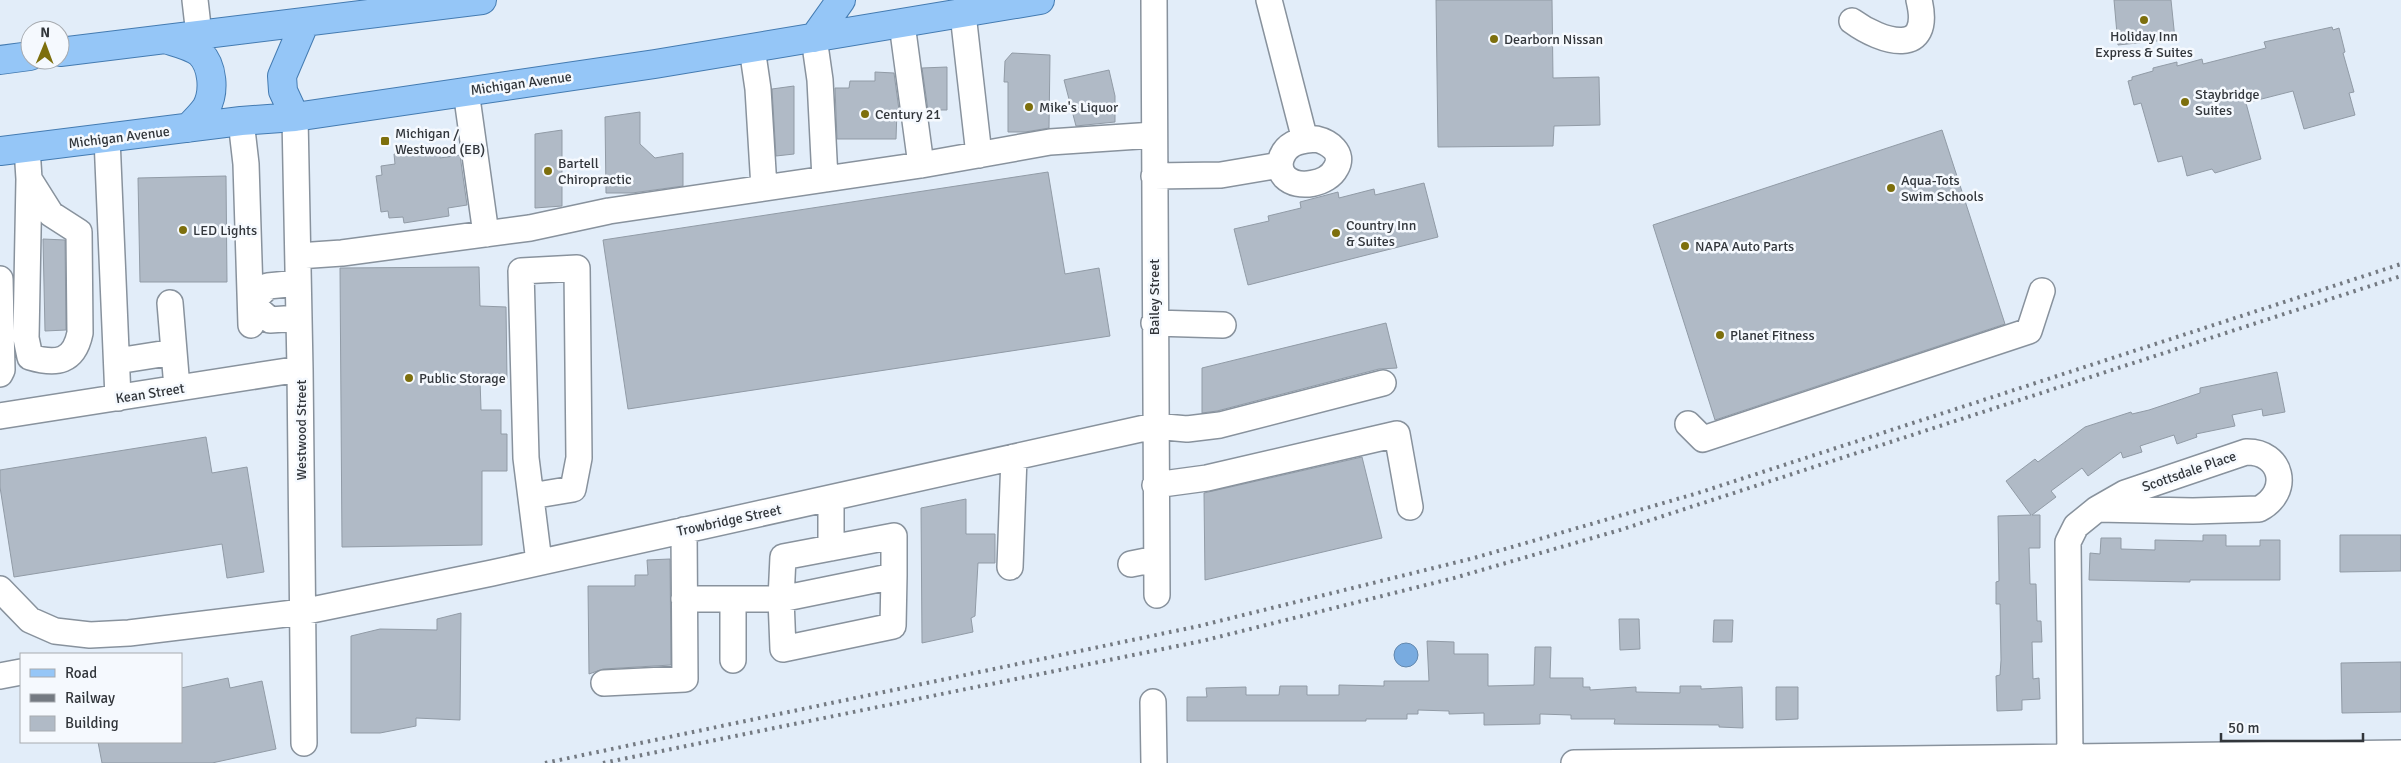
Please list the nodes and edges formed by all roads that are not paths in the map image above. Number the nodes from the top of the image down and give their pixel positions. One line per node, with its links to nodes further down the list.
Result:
1 (196, 0): 13 (street)
2 (482, 0): 8 (main road)
3 (841, 0): 14 (main road)
4 (1040, 0): 9 (main road, Michigan Avenue)
5 (1154, 0): 24 (street, Bailey Street)
6 (1269, 0): 26 (street)
7 (1919, 0): 10 (street)
8 (453, 2): 11 (main road)
9 (961, 7): 12 (main road, Michigan Avenue); 29 (street)
10 (1852, 21)
11 (305, 22): 13 (main road); 21 (main road)
12 (902, 24): 14 (main road, Michigan Avenue); 30 (street)
13 (199, 35): 15 (main road)
14 (814, 38): 16 (main road, Michigan Avenue); 34 (street)
15 (166, 39): 17 (main road); 23 (main road)
16 (752, 48): 20 (main road, Michigan Avenue); 35 (street)
17 (70, 51)
18 (20, 57): 19 (main road)
19 (0, 60)
20 (466, 91): 21 (main road, Michigan Avenue); 36 (street)
21 (295, 117): 22 (main road, Michigan Avenue); 37 (street, Westwood Street)
22 (241, 121): 23 (main road, Michigan Avenue); 42 (street)
23 (188, 128): 25 (main road, Michigan Avenue)
24 (1154, 134): 29 (street); 32 (street, Bailey Street)
25 (108, 138): 27 (main road, Michigan Avenue); 47 (street)
26 (1305, 140): 31 (street); 31 (street)
27 (27, 148): 28 (main road, Michigan Avenue); 33 (street)
28 (0, 151)
29 (979, 154): 30 (street)
30 (921, 164): 34 (street)
31 (1280, 166): 32 (street)
32 (1154, 176): 44 (street, Bailey Street)
33 (29, 179): 33 (street)
34 (825, 179): 35 (street)
35 (764, 188): 36 (street)
36 (486, 234): 37 (street)
37 (298, 256): 39 (street, Westwood Street)
38 (0, 279): 49 (street)
39 (298, 283): 42 (street); 43 (street, Westwood Street)
40 (2042, 291): 54 (street)
41 (170, 303): 46 (street)
42 (251, 314): 43 (street)
43 (299, 318): 48 (street, Westwood Street)
44 (1154, 323): 45 (street); 55 (street, Bailey Street)
45 (1223, 325)
46 (174, 352): 47 (street); 51 (street)
47 (117, 361): 52 (street)
48 (300, 369): 51 (street, Kean Street); 74 (street, Westwood Street)
49 (0, 374)
50 (1383, 383): 55 (street, Trowbridge Street)
51 (176, 388): 52 (street, Kean Street)
52 (118, 398): 53 (street, Kean Street)
53 (0, 416)
54 (1688, 424)
55 (1154, 426): 56 (street, Trowbridge Street); 57 (street, Bailey Street)
56 (1014, 457): 59 (street, Trowbridge Street); 67 (street)
57 (1155, 485): 60 (street); 64 (street, Bailey Street)
58 (530, 496): 58 (street); 65 (street)
59 (831, 498): 62 (street, Trowbridge Street); 63 (street)
60 (1410, 508)
61 (2096, 509): 61 (street, Scottsdale Place); 83 (street, Scottsdale Place)
62 (684, 530): 65 (street, Trowbridge Street); 72 (street)
63 (831, 548): 68 (street); 71 (street)
64 (1156, 559): 66 (street); 70 (street, Bailey Street)
65 (539, 562): 74 (street, Trowbridge Street)
66 (1131, 564)
67 (1010, 567)
68 (894, 576): 71 (street); 71 (street)
69 (0, 589): 74 (street, Trowbridge Street)
70 (1157, 595)
71 (781, 598): 73 (street)
72 (684, 599): 73 (street); 78 (street)
73 (733, 599): 75 (street)
74 (302, 612): 80 (street, Westwood Street)
75 (733, 660)
76 (20, 672): 77 (street)
77 (0, 676)
78 (604, 683)
79 (1153, 702): 82 (street)
80 (304, 744)
81 (2401, 753): 83 (street)
82 (1154, 755)
83 (2070, 757): 84 (street)
84 (1890, 761): 86 (street)
85 (1574, 763): 86 (street)
86 (1600, 763)

